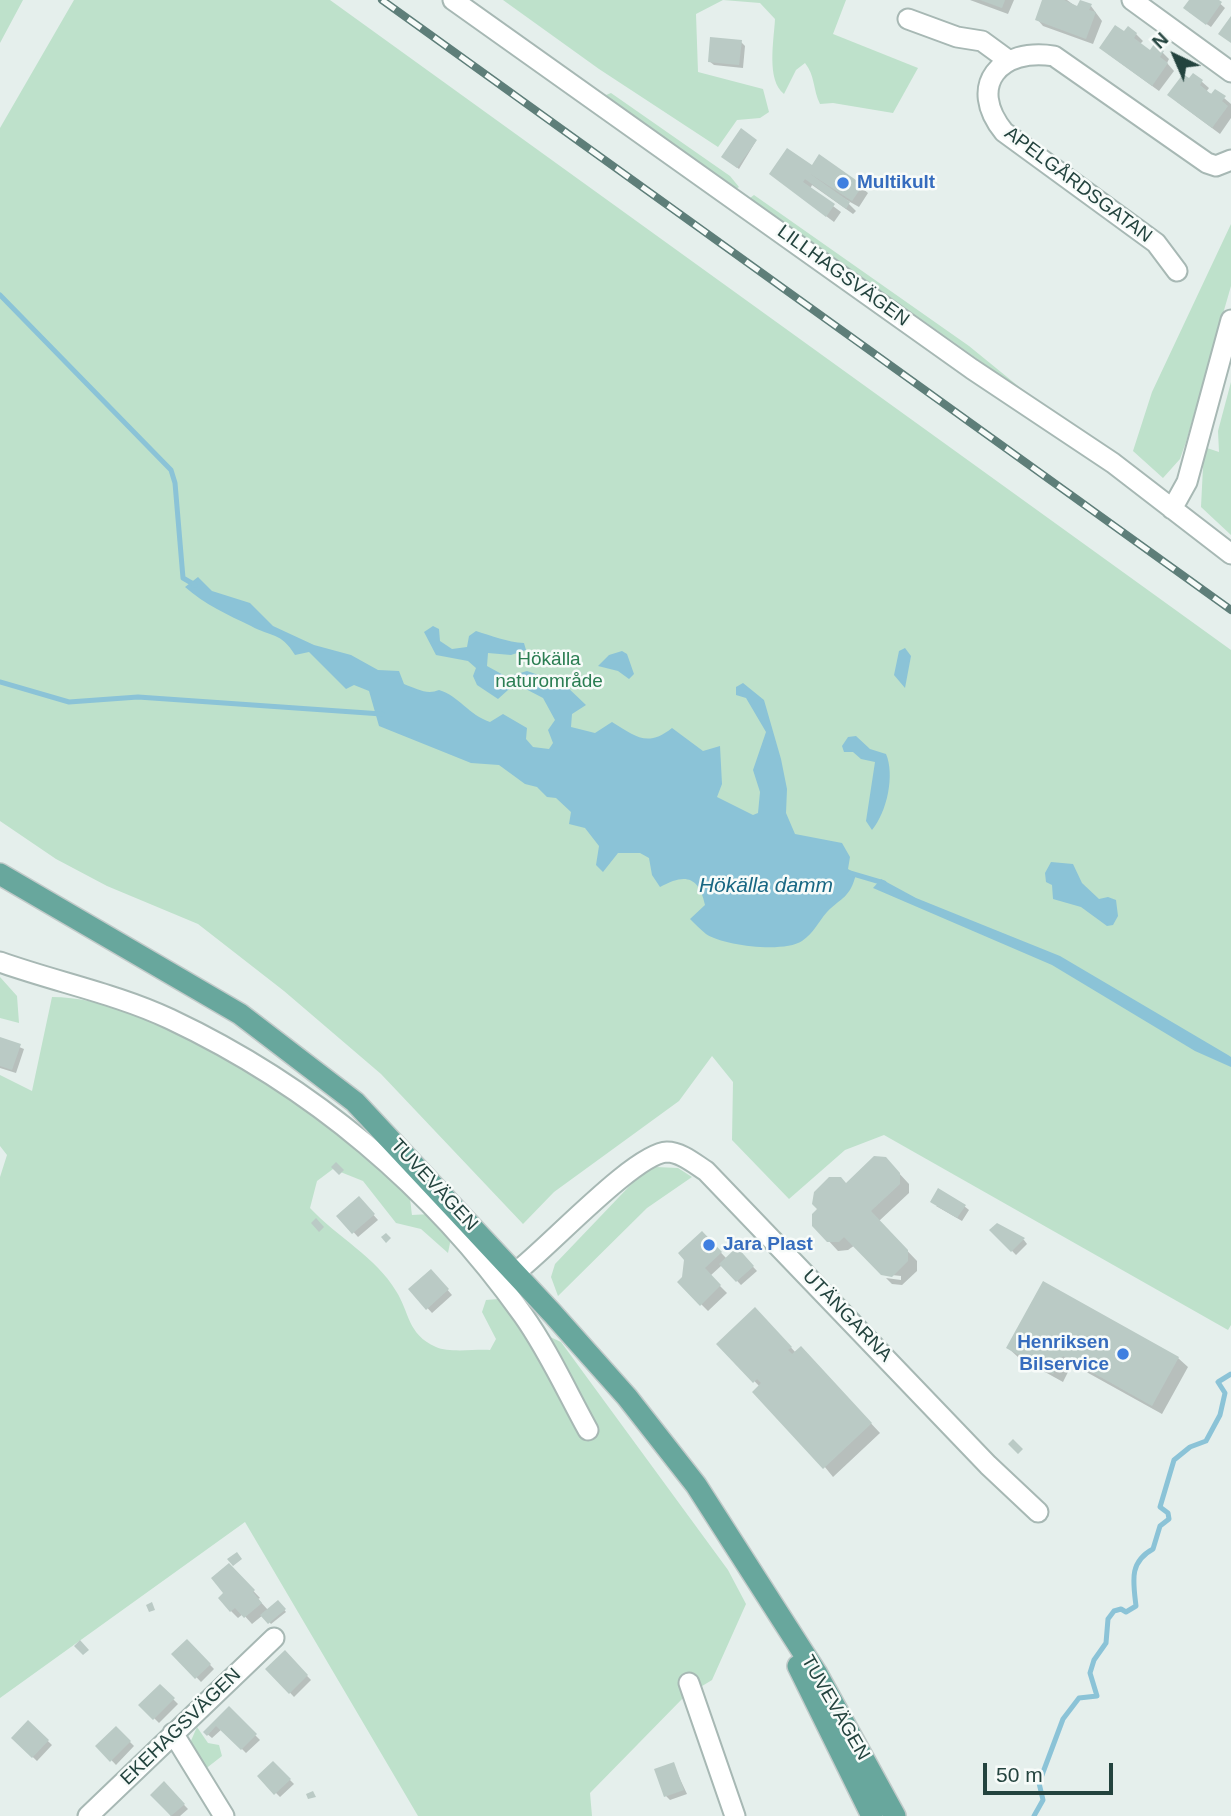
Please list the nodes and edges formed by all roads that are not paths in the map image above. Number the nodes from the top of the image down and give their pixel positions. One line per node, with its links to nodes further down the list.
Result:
1 (453, 0): 9 (street, LILLHAGSVÄGEN)
2 (1132, 0): 5 (street)
3 (908, 19): 4 (street)
4 (1008, 60): 6 (street); 7 (street, APELGÅRDSGATAN)
5 (1231, 72)
6 (1231, 160)
7 (1177, 271)
8 (1231, 320): 9 (street)
9 (1172, 509): 10 (street, LILLHAGSVÄGEN)
10 (1231, 554)
11 (0, 874): 13 (main road, TUVEVÄGEN)
12 (0, 962): 14 (street)
13 (516, 1272): 15 (street, UTÄNGARNA); 16 (main road, TUVEVÄGEN)
14 (588, 1430)
15 (1038, 1512)
16 (770, 1603): 23 (main road, TUVEVÄGEN); 24 (main road, TUVEVÄGEN)
17 (274, 1638): 19 (street, EKEHAGSVÄGEN)
18 (689, 1683): 22 (street)
19 (173, 1733): 20 (street, EKEHAGSVÄGEN); 21 (street)
20 (88, 1816)
21 (224, 1816)
22 (735, 1816)
23 (872, 1816)
24 (895, 1816)

